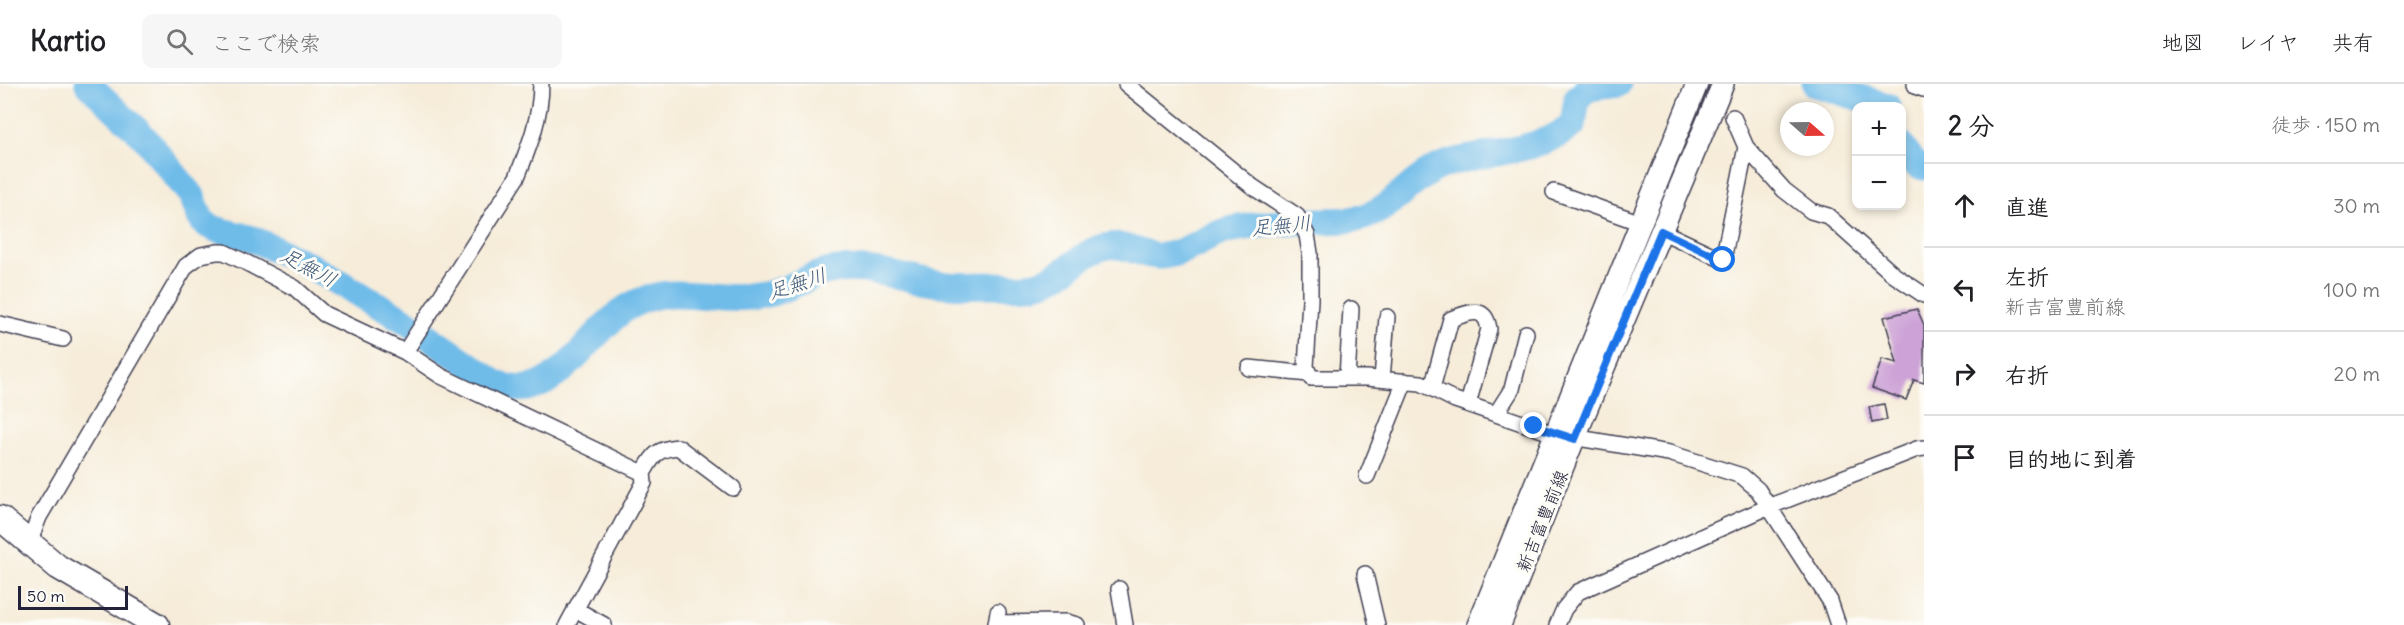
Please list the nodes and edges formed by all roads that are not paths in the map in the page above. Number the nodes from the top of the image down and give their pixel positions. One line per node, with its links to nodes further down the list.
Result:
1 (541, 84): 18 (street)
2 (1126, 84): 20 (street)
3 (1697, 84): 10 (main road, 新吉富豊前線)
4 (1723, 84): 11 (main road, 新吉富豊前線)
5 (1918, 84): 6 (main road)
6 (1924, 86)
7 (1733, 117): 8 (street)
8 (1746, 147): 11 (street); 12 (street)
9 (1554, 192): 10 (street)
10 (1641, 223): 27 (main road, 新吉富豊前線)
11 (1661, 231): 27 (main road, 新吉富豊前線)
12 (1924, 295)
13 (1351, 309): 21 (street)
14 (1387, 317): 22 (street)
15 (0, 324): 17 (street)
16 (1526, 333): 26 (street)
17 (63, 339)
18 (405, 352): 29 (street); 34 (street)
19 (1249, 368): 20 (street)
20 (1309, 374): 21 (street)
21 (1347, 378): 22 (street)
22 (1382, 379): 23 (street)
23 (1405, 381): 24 (street); 30 (street)
24 (1432, 388): 25 (street); 25 (street)
25 (1468, 404): 26 (street)
26 (1496, 414): 27 (street)
27 (1564, 437): 32 (street); 45 (main road, 新吉富豊前線); 46 (main road, 新吉富豊前線)
28 (1924, 448): 32 (street)
29 (644, 473): 31 (street); 37 (street)
30 (1366, 476)
31 (733, 488)
32 (1768, 507): 47 (street); 48 (street)
33 (0, 518): 34 (main road)
34 (29, 543): 39 (main road)
35 (1365, 574): 44 (street)
36 (1119, 589): 43 (street)
37 (575, 609): 40 (street); 41 (street)
38 (998, 612): 42 (street)
39 (157, 625)
40 (567, 625)
41 (604, 625)
42 (1077, 625)
43 (1125, 625)
44 (1377, 625)
45 (1478, 625)
46 (1500, 625)
47 (1557, 625)
48 (1838, 625)

